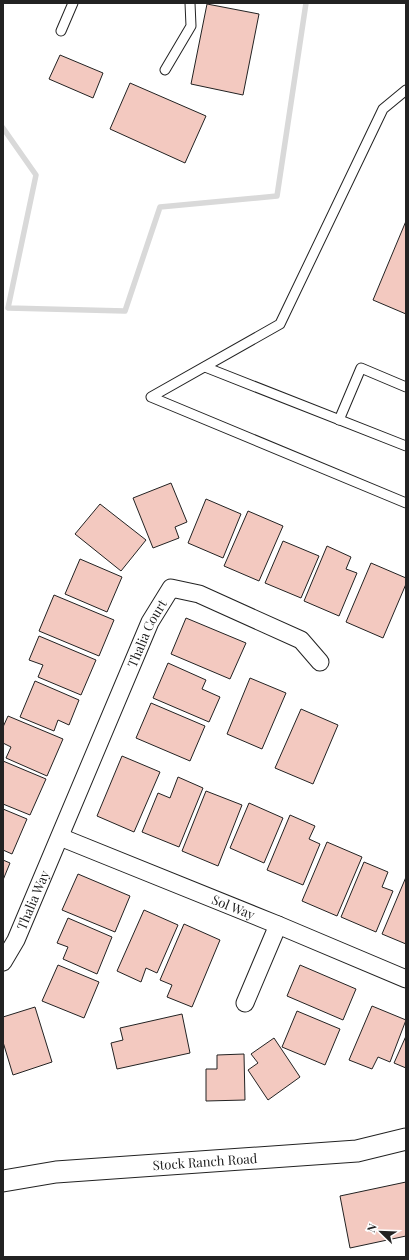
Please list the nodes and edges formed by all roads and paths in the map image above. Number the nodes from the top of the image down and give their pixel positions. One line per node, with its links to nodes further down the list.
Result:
1 (73, 3): 3 (lane)
2 (190, 3): 4 (lane)
3 (61, 31)
4 (165, 70)
5 (406, 90): 6 (lane)
6 (205, 367): 8 (lane); 10 (lane)
7 (406, 387): 8 (lane)
8 (339, 420): 9 (lane)
9 (406, 446)
10 (406, 503)
11 (320, 662): 12 (street, Thalia Court)
12 (60, 837): 13 (street, Sol Way); 14 (street, Thalia Way)
13 (278, 925): 15 (street, Sol Way); 16 (street)
14 (3, 962)
15 (406, 979)
16 (245, 1004)
17 (406, 1139): 18 (street, Stock Ranch Road)
18 (3, 1181)

